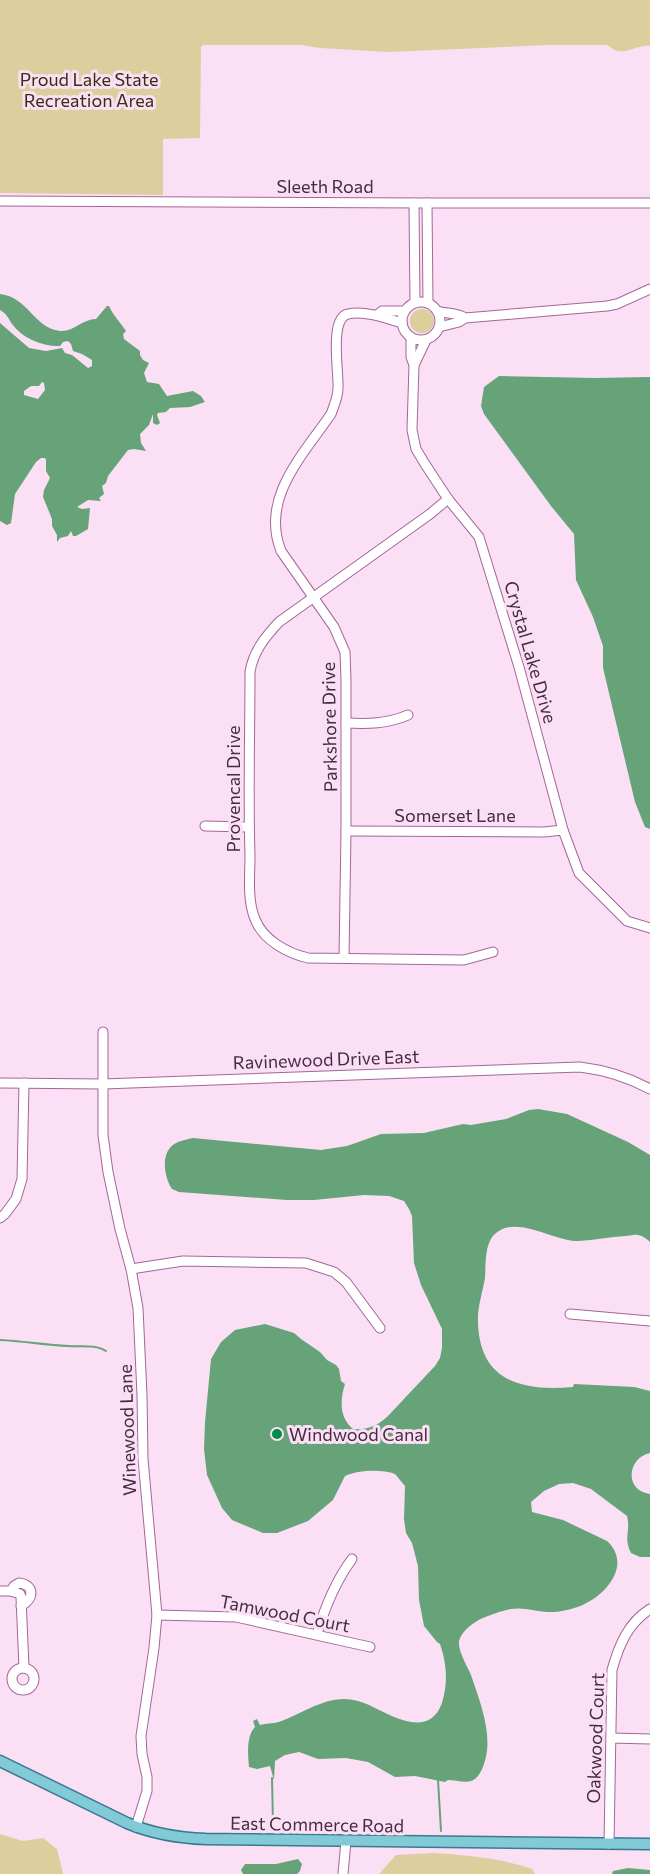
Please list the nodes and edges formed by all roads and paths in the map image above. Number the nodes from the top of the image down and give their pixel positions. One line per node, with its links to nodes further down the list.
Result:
1 (0, 201): 2 (street, Sleeth Road)
2 (414, 203): 3 (street, Sleeth Road); 6 (street)
3 (427, 203): 4 (street, Sleeth Road); 7 (street)
4 (650, 203)
5 (650, 289): 11 (street, Crystal Lake Drive)
6 (415, 303): 7 (street); 8 (street)
7 (428, 303): 9 (street, Crystal Lake Drive)
8 (404, 311): 10 (street, Parkshore Drive); 12 (street)
9 (437, 311): 11 (street, Crystal Lake Drive); 13 (street)
10 (377, 315): 12 (street, Parkshore Drive); 18 (street, Parkshore Drive)
11 (465, 318): 13 (street, Crystal Lake Drive)
12 (402, 323): 14 (street, Crystal Lake Drive)
13 (439, 327): 15 (street, Crystal Lake Drive)
14 (411, 338): 15 (street); 16 (street, Crystal Lake Drive)
15 (426, 340): 16 (street, Crystal Lake Drive)
16 (414, 364): 17 (street, Crystal Lake Drive)
17 (448, 499): 18 (street, Provencal Drive); 23 (street, Crystal Lake Drive)
18 (314, 597): 20 (street, Parkshore Drive); 22 (street, Provencal Drive)
19 (408, 715): 20 (street)
20 (346, 723): 24 (street, Parkshore Drive)
21 (205, 826): 22 (street)
22 (249, 827): 27 (street, Provencal Drive)
23 (563, 830): 24 (street, Somerset Lane); 25 (street, Crystal Lake Drive)
24 (346, 831): 27 (street, Parkshore Drive)
25 (650, 928)
26 (493, 952): 27 (street, Provencal Drive)
27 (344, 958)
28 (103, 1032): 31 (street, Winewood Lane)
29 (0, 1083): 30 (street, Ravinewood Drive East)
30 (24, 1083): 31 (street, Ravinewood Drive East); 33 (street)
31 (103, 1084): 32 (street, Ravinewood Drive East); 34 (street, Winewood Lane)
32 (650, 1089)
33 (0, 1218)
34 (131, 1269): 37 (street); 41 (street, Winewood Lane)
35 (570, 1314): 36 (street)
36 (650, 1321)
37 (380, 1328)
38 (352, 1558): 42 (street)
39 (0, 1591): 44 (street)
40 (650, 1609): 45 (street, Oakwood Court)
41 (157, 1615): 42 (street, Tamwood Court); 48 (street, Winewood Lane)
42 (317, 1635): 43 (street, Tamwood Court)
43 (370, 1647)
44 (24, 1668)
45 (611, 1738): 46 (street); 50 (street, Oakwood Court)
46 (650, 1739)
47 (0, 1761): 48 (main road, East Commerce Road)
48 (136, 1827): 49 (main road, East Commerce Road)
49 (346, 1841): 50 (main road, East Commerce Road); 52 (street)
50 (609, 1844): 51 (main road, East Commerce Road)
51 (650, 1844)
52 (343, 1874)

